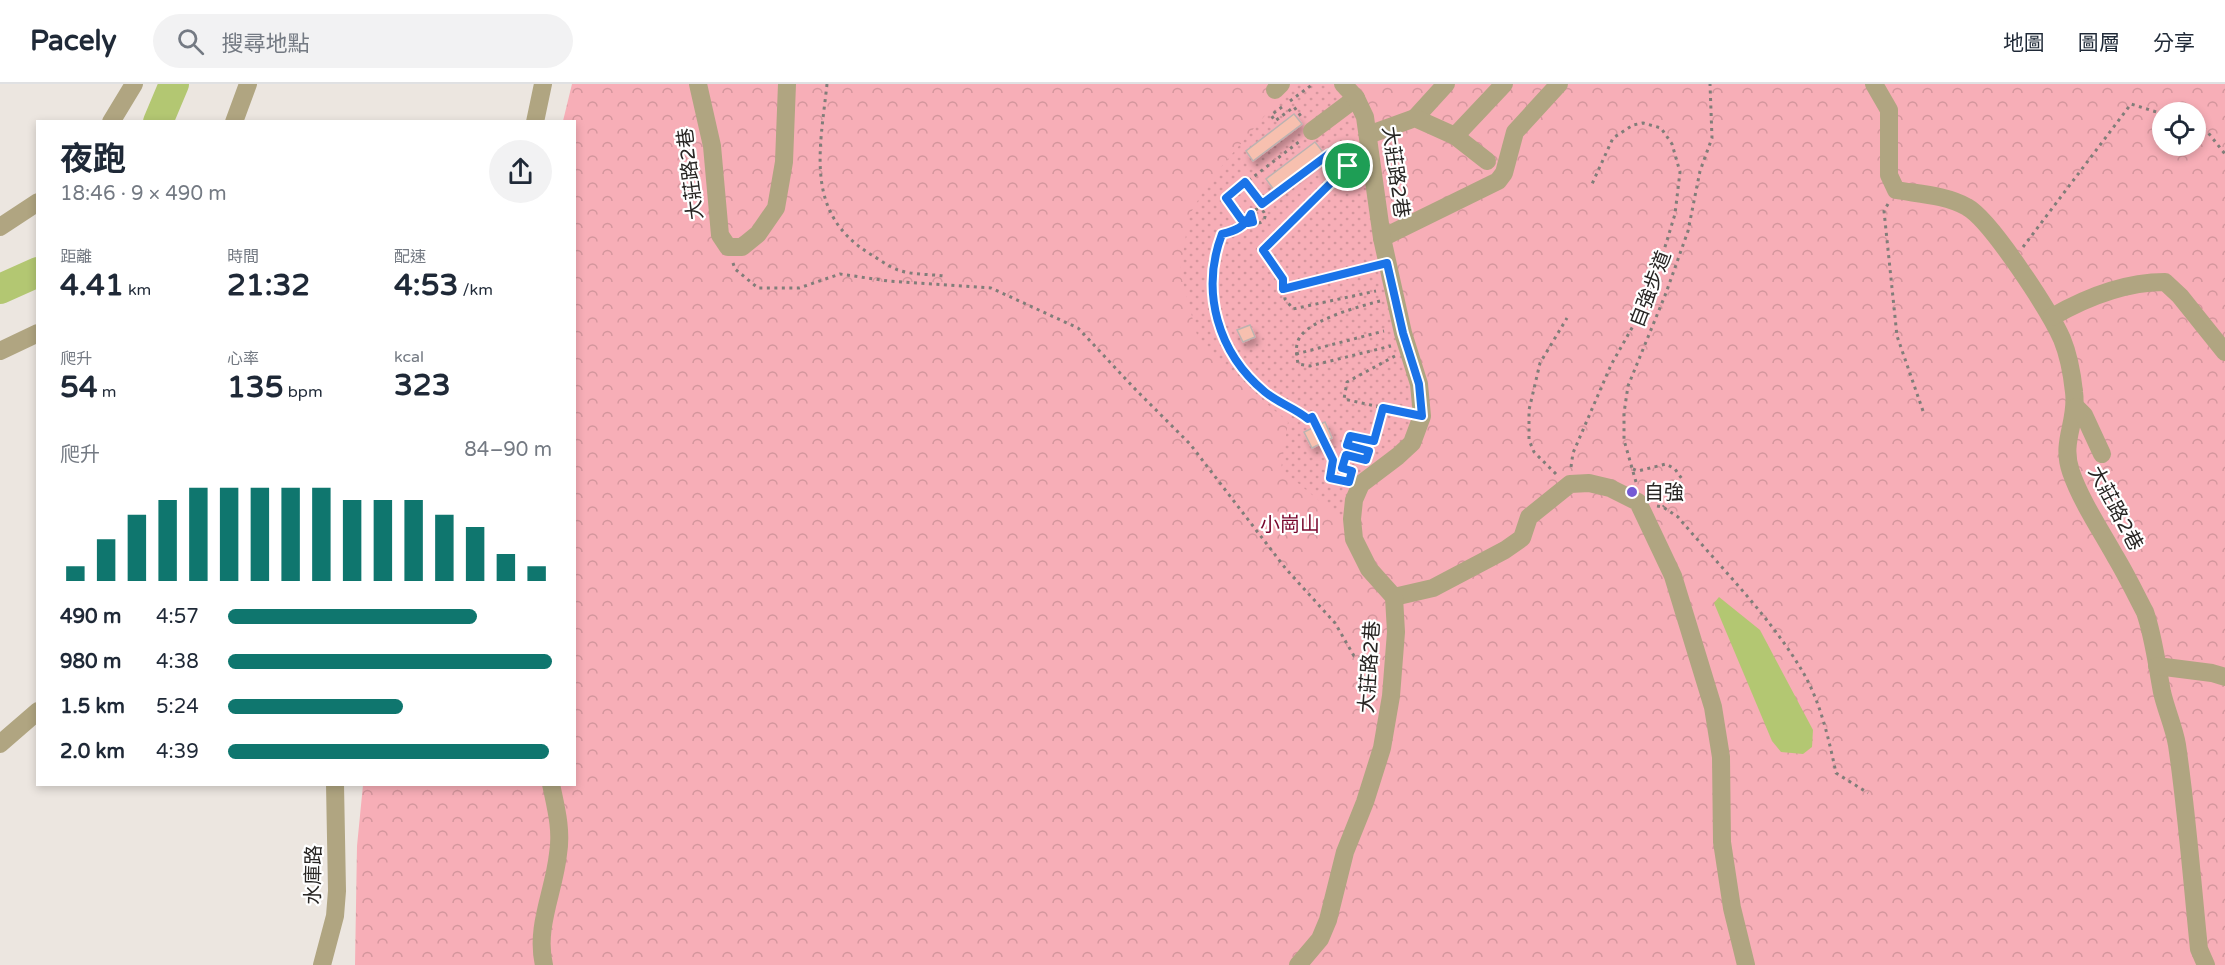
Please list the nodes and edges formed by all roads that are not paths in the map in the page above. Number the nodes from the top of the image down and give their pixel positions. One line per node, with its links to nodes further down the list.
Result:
1 (134, 84): 13 (street)
2 (248, 84): 14 (street)
3 (543, 84): 15 (street)
4 (699, 84): 5 (street, 大莊路2巷)
5 (787, 84)
6 (1342, 84): 11 (street, 大莊路2巷)
7 (1446, 84): 12 (street)
8 (1504, 84): 18 (street)
9 (1559, 84): 22 (street)
10 (1874, 84): 23 (street, 大莊路2巷)
11 (1356, 98): 16 (street); 17 (street, 大莊路2巷)
12 (1415, 118): 17 (street); 18 (street)
13 (112, 120)
14 (235, 120)
15 (535, 120)
16 (1312, 131)
17 (1368, 135): 22 (street, 大莊路2巷)
18 (1455, 136): 19 (street)
19 (1487, 161)
20 (36, 203): 21 (street)
21 (0, 227)
22 (1382, 238): 29 (street, 大莊路2巷)
23 (2052, 317): 26 (street); 27 (street, 大莊路2巷)
24 (36, 334): 25 (street)
25 (0, 351)
26 (2225, 352)
27 (2076, 407): 28 (street); 30 (street, 大莊路2巷)
28 (2102, 454)
29 (1394, 597): 38 (street, 大莊路2巷); 39 (street)
30 (2157, 666): 31 (street); 40 (street, 大莊路2巷)
31 (2225, 677)
32 (36, 713): 33 (street)
33 (0, 744)
34 (335, 786): 36 (street, 水庫路)
35 (551, 786): 37 (street)
36 (322, 965)
37 (544, 965)
38 (1298, 965)
39 (1746, 965)
40 (2206, 965)

